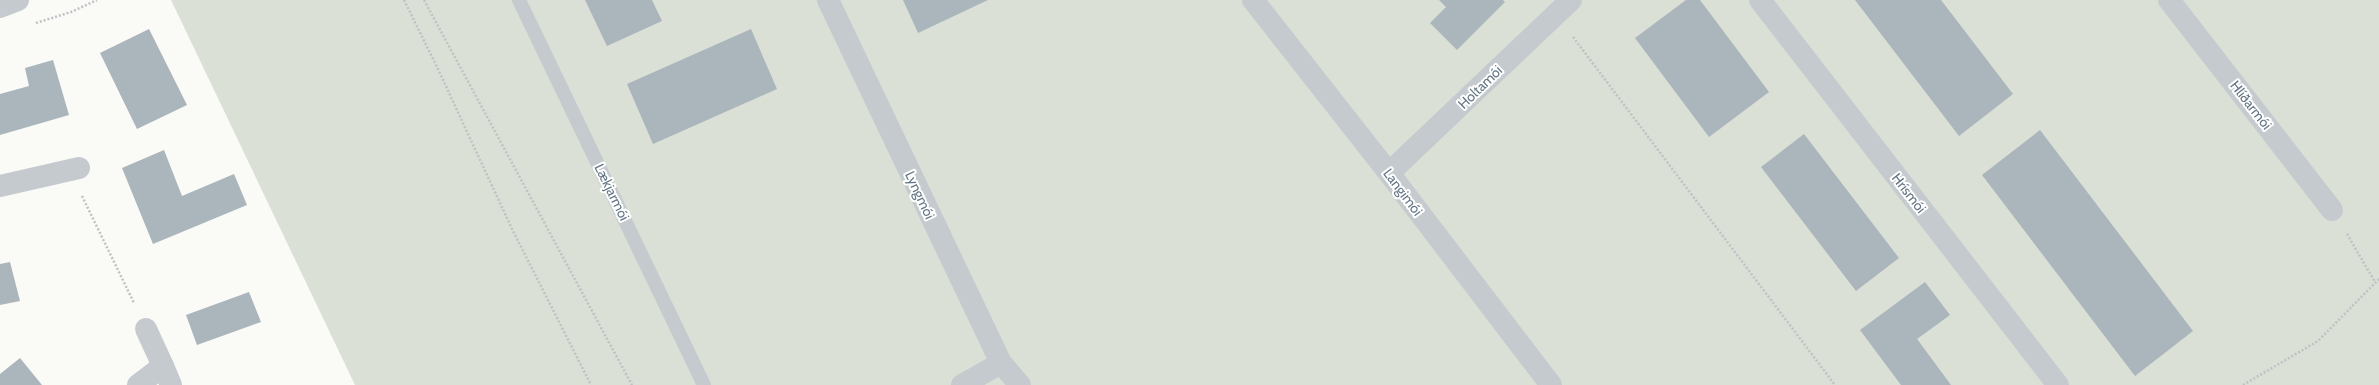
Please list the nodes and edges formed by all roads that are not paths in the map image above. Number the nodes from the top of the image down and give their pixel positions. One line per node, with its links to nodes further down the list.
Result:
1 (18, 0): 7 (street)
2 (519, 0): 17 (lane, Lækjarmói)
3 (828, 0): 14 (street, Lyngmói)
4 (1253, 0): 10 (street, Langimói)
5 (1760, 0): 21 (street, Hrísmói)
6 (2169, 0): 12 (street, Hlíðarmói)
7 (0, 7)
8 (1564, 7): 10 (street, Holtamói)
9 (74, 169): 11 (street)
10 (1389, 173): 20 (street, Langimói)
11 (0, 186)
12 (2332, 210)
13 (146, 329): 15 (street)
14 (1001, 364): 18 (street); 19 (street, Lyngmói)
15 (167, 376): 16 (street)
16 (138, 385)
17 (704, 385)
18 (962, 385)
19 (1020, 385)
20 (1551, 385)
21 (2058, 385)

